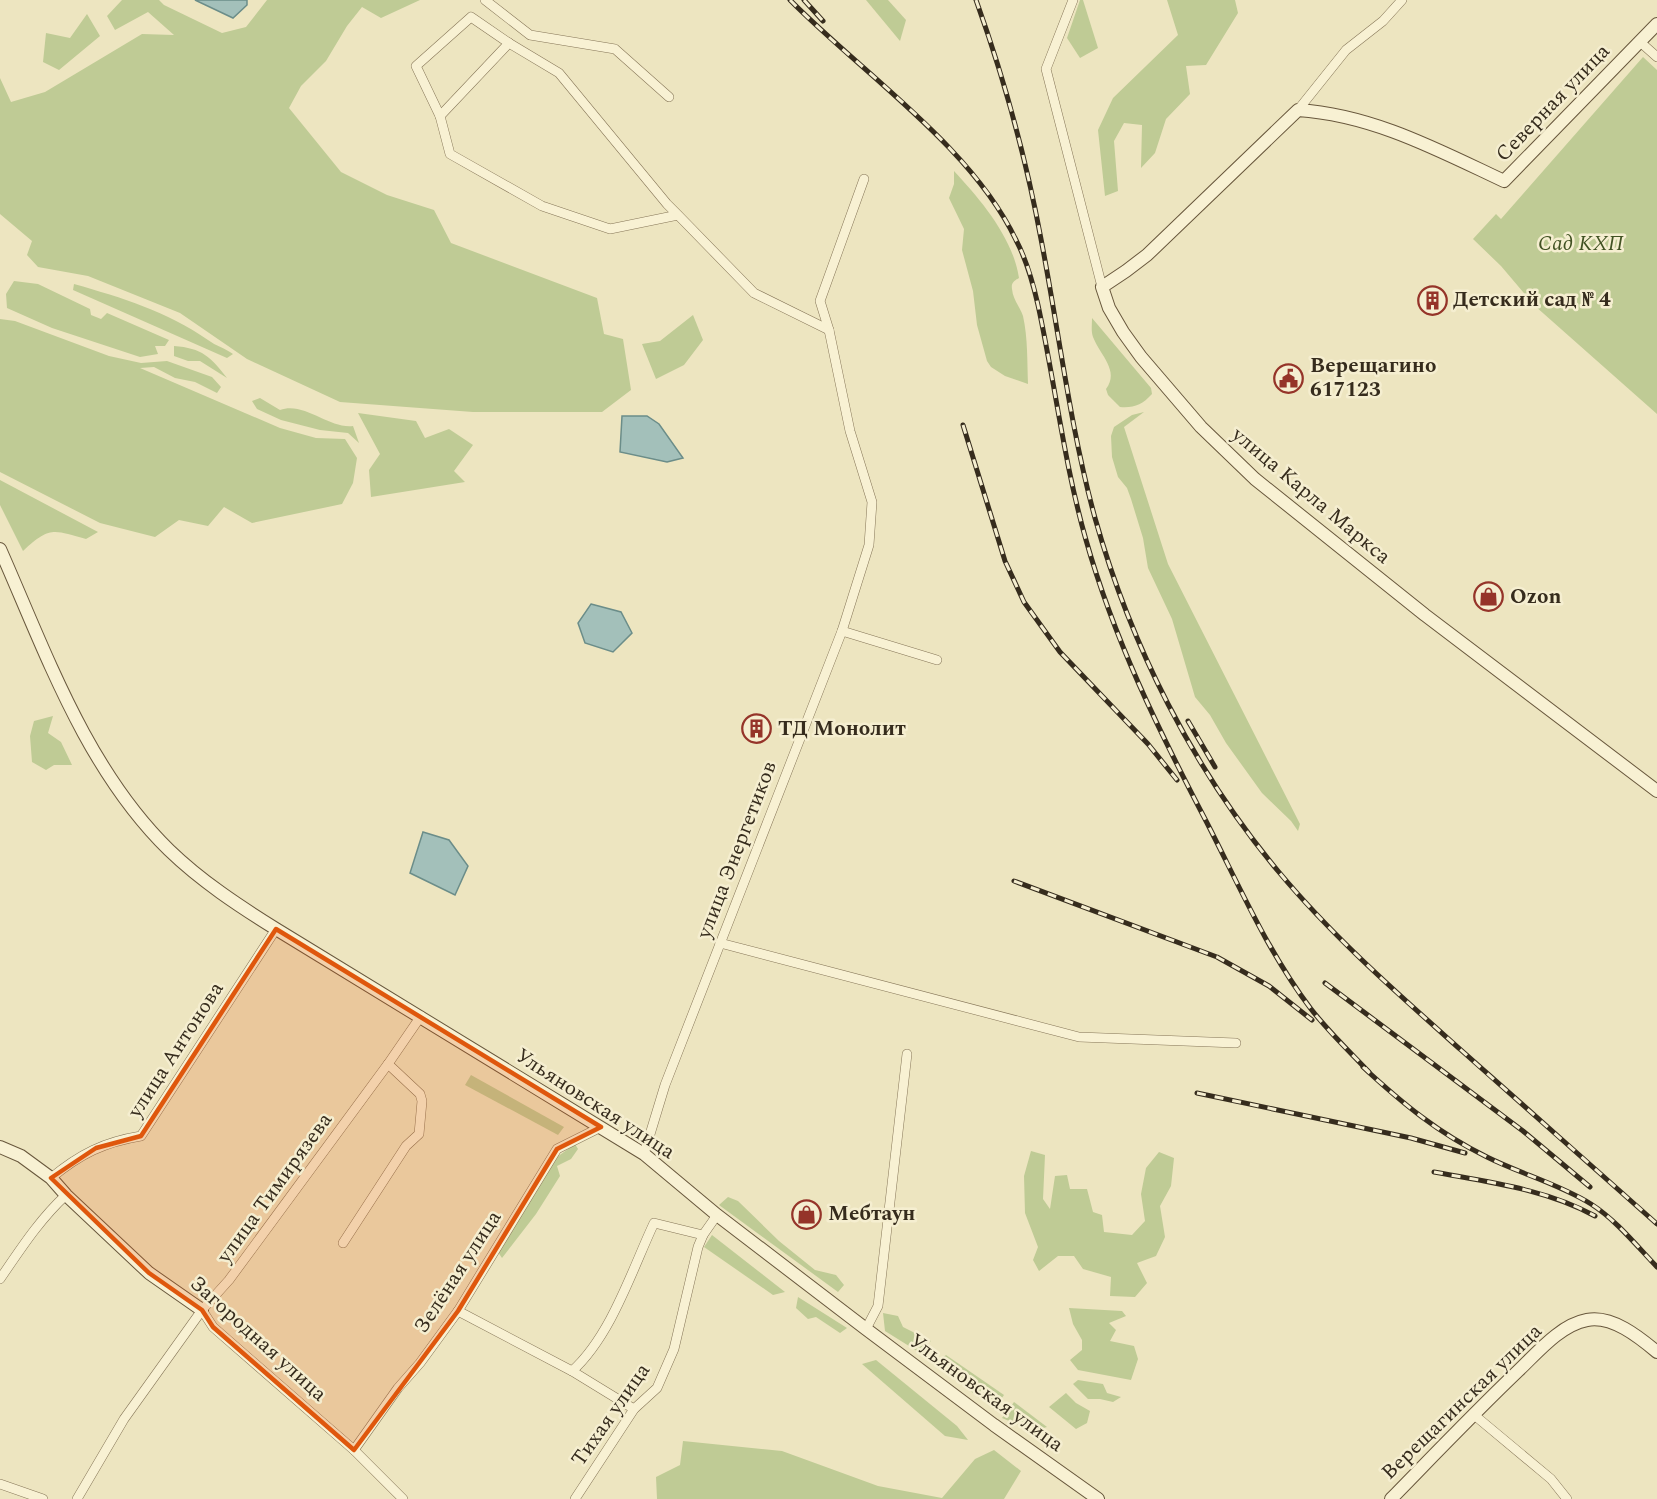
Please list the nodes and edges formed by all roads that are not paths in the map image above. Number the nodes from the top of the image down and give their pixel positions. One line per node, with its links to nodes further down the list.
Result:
1 (485, 0): 8 (street)
2 (1073, 0): 13 (street, улица Карла Маркса)
3 (1402, 0): 9 (street)
4 (1657, 24): 5 (main road, Северная улица)
5 (1639, 41): 7 (street); 9 (main road, Северная улица)
6 (509, 43): 10 (street); 10 (street); 12 (street)
7 (1657, 57)
8 (669, 97)
9 (1298, 110): 13 (main road)
10 (440, 116): 12 (street)
11 (864, 179): 14 (street, улица Энергетиков)
12 (678, 215): 14 (street)
13 (1102, 287): 18 (main road, улица Карла Маркса)
14 (829, 330): 16 (street, улица Энергетиков)
15 (0, 549): 19 (main road, Ульяновская улица)
16 (842, 631): 17 (street); 20 (street, улица Энергетиков)
17 (937, 660)
18 (1657, 791)
19 (276, 930): 21 (main road, Ульяновская улица); 28 (street, улица Антонова)
20 (720, 944): 22 (street); 27 (street, улица Энергетиков)
21 (421, 1016): 24 (street, улица Тимирязева); 25 (main road, Ульяновская улица)
22 (1236, 1042)
23 (907, 1054): 36 (street)
24 (388, 1064): 32 (street); 34 (street, улица Тимирязева)
25 (601, 1127): 27 (main road, Ульяновская улица); 35 (street, Зелёная улица)
26 (0, 1146): 28 (main road, Загородная улица)
27 (644, 1154): 30 (main road, Ульяновская улица)
28 (51, 1178): 29 (main road, Загородная улица)
29 (66, 1195): 33 (street); 34 (main road, Загородная улица)
30 (717, 1215): 31 (street, Тихая улица); 36 (main road, Ульяновская улица)
31 (703, 1235): 38 (street); 39 (street, Тихая улица)
32 (344, 1243)
33 (0, 1279)
34 (202, 1310): 41 (street, Загородная улица); 44 (street, улица Тимирязева)
35 (458, 1311): 38 (street); 41 (street, Зелёная улица)
36 (866, 1329): 47 (main road, Ульяновская улица)
37 (1657, 1352): 40 (main road, Верещагинская улица)
38 (572, 1371): 39 (street)
39 (634, 1410): 46 (street, Тихая улица)
40 (1473, 1414): 48 (main road, Верещагинская улица); 49 (street)
41 (354, 1450): 45 (street, Загородная улица)
42 (0, 1484): 43 (street)
43 (43, 1499)
44 (77, 1499)
45 (403, 1499)
46 (575, 1499)
47 (1098, 1499)
48 (1391, 1499)
49 (1567, 1499)

